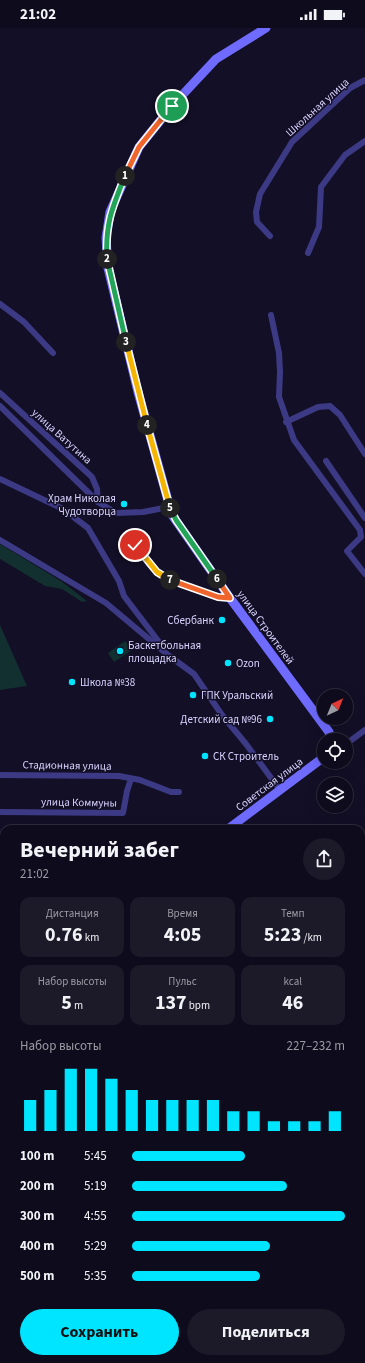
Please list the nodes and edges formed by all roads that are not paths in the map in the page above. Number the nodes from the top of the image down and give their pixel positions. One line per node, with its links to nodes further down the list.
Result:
1 (266, 28): 16 (main road, улица Строителей)
2 (365, 80): 4 (street, Школьная улица)
3 (365, 140): 5 (street)
4 (270, 236)
5 (308, 253)
6 (0, 304): 8 (street)
7 (271, 315): 11 (street)
8 (53, 353)
9 (0, 393): 15 (street, улица Ватутина)
10 (0, 406): 15 (street, улица Ватутина)
11 (286, 422): 12 (street); 20 (street)
12 (365, 454)
13 (326, 462): 17 (street)
14 (0, 479): 22 (street)
15 (98, 502): 16 (street, улица Ватутина)
16 (169, 507): 21 (main road, улица Строителей)
17 (365, 518)
18 (0, 540): 22 (street)
19 (135, 545): 21 (street)
20 (365, 574)
21 (230, 598): 24 (main road, улица Строителей)
22 (168, 655): 29 (street)
23 (365, 730): 25 (street)
24 (329, 733)
25 (353, 739)
26 (317, 762): 29 (main road, Советская улица)
27 (0, 775): 28 (street, Стадионная улица)
28 (131, 779): 30 (street, Стадионная улица); 31 (street, улица Коммуны)
29 (280, 790): 32 (main road, Советская улица)
30 (179, 792)
31 (0, 812)
32 (233, 825)

